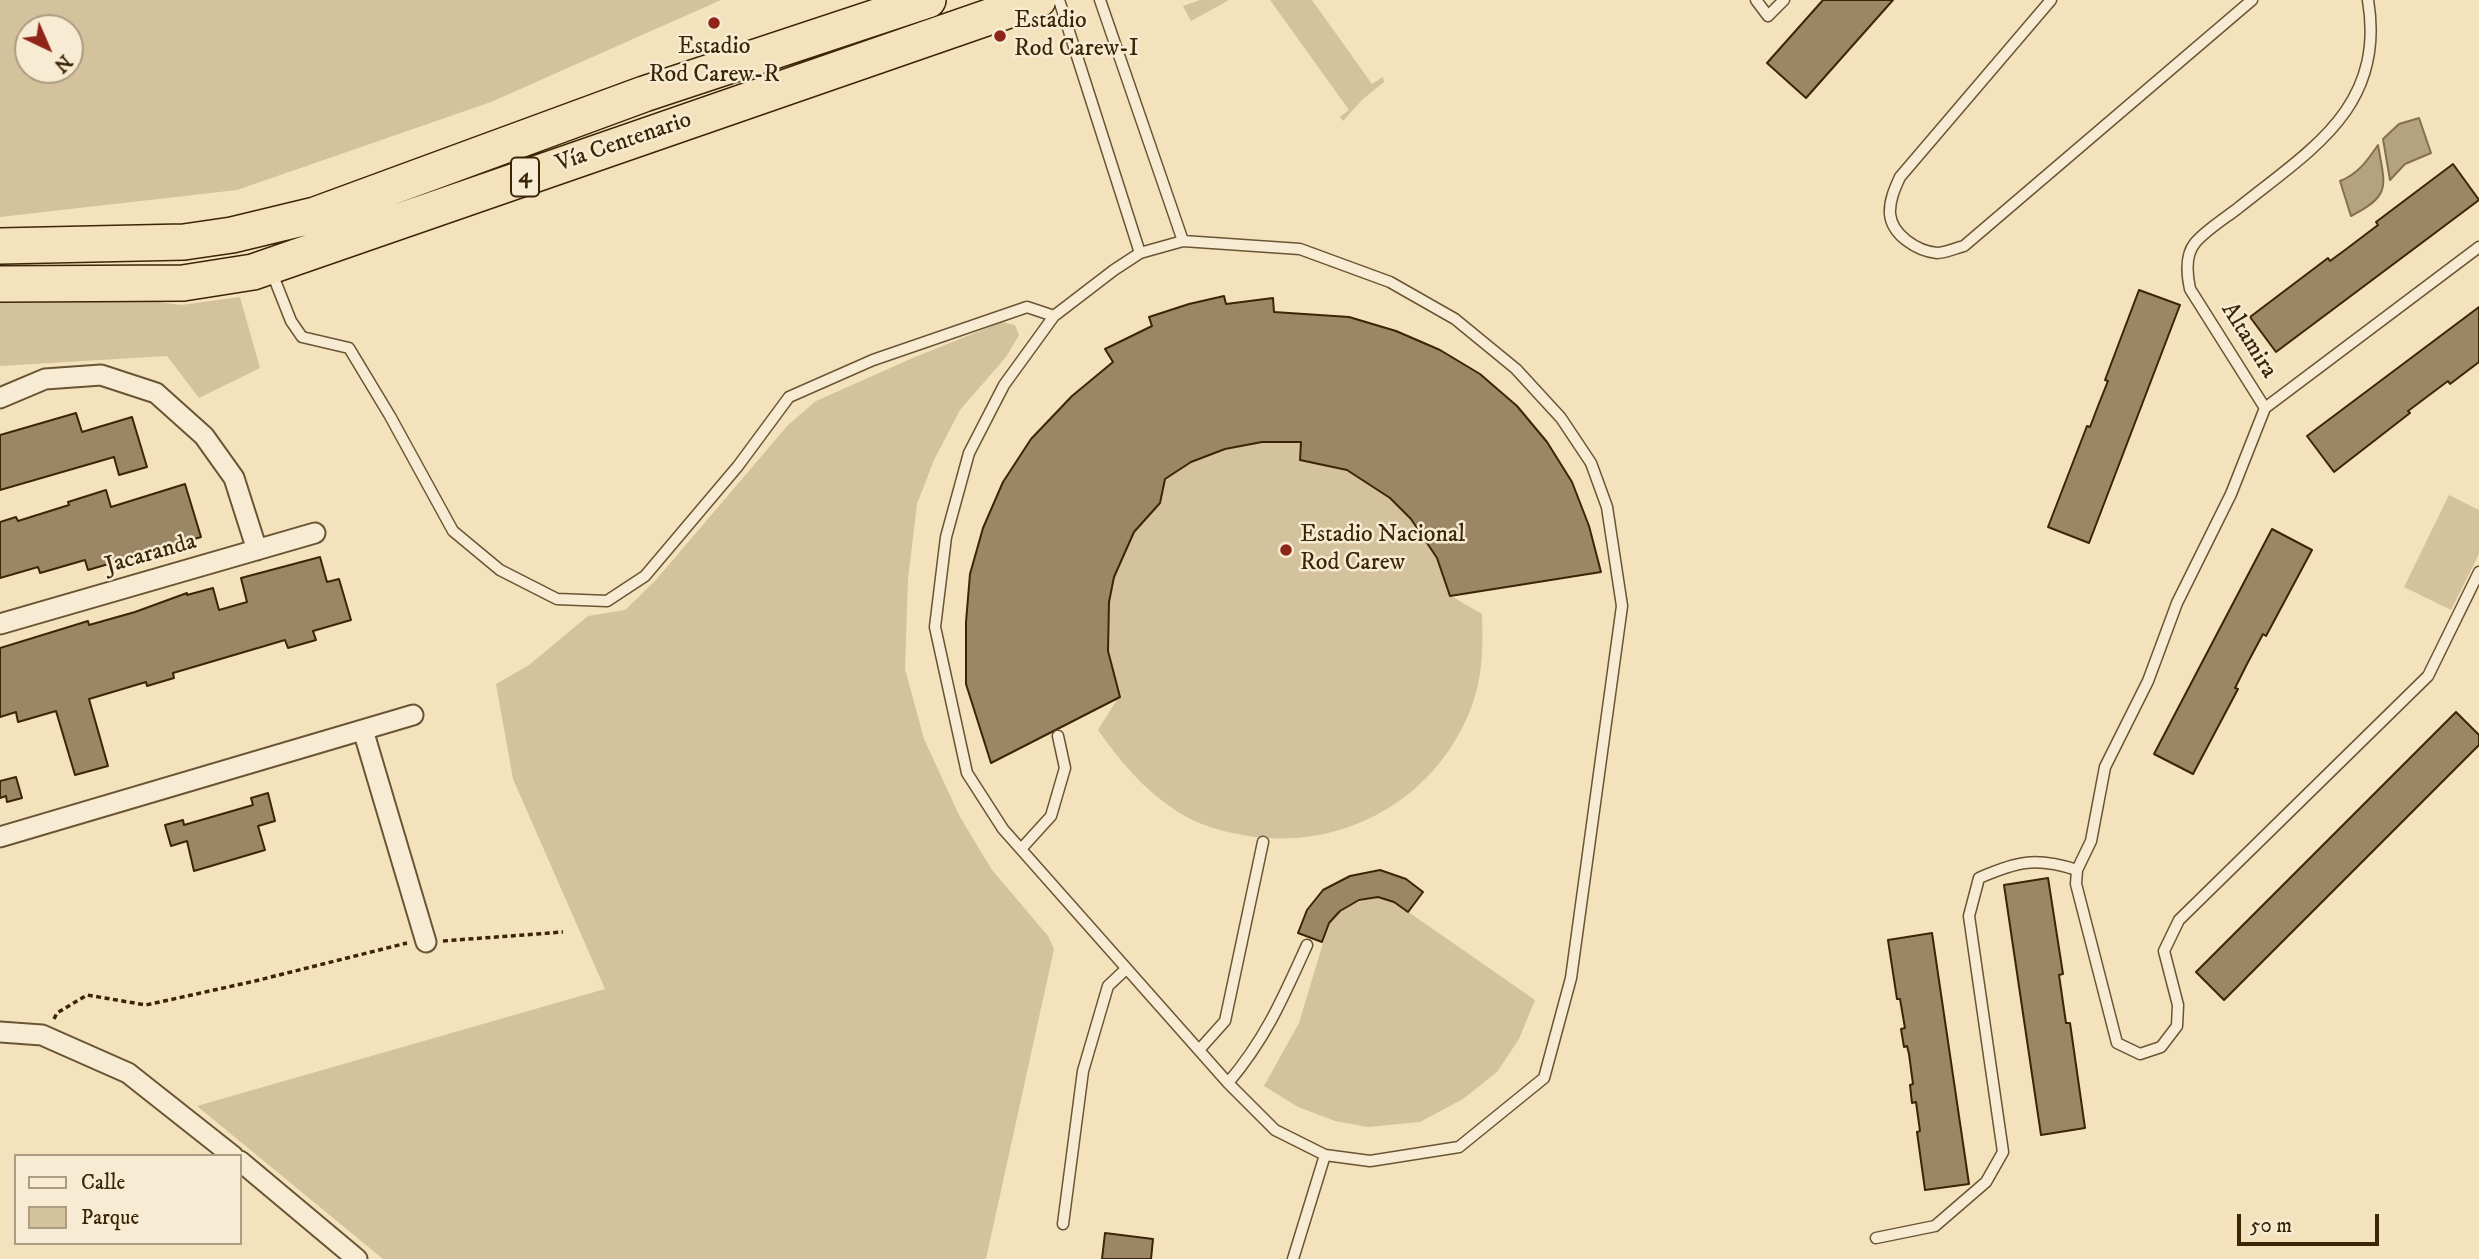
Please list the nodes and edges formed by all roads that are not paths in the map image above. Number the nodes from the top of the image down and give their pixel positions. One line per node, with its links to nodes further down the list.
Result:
1 (928, 0): 11 (highway, Vía Centenario / 4)
2 (1038, 0): 14 (highway, Vía Centenario / 4)
3 (1059, 0): 13 (lane)
4 (1100, 0): 10 (lane)
5 (1756, 0): 6 (lane)
6 (1784, 0)
7 (2051, 0): 8 (lane)
8 (2252, 0)
9 (2368, 0): 18 (lane, Altamira)
10 (1183, 241): 13 (lane); 37 (lane)
11 (0, 246)
12 (2479, 247): 18 (lane)
13 (1140, 253): 16 (lane)
14 (269, 267): 15 (highway, Vía Centenario / 4); 16 (lane)
15 (0, 284)
16 (1054, 316): 28 (lane)
17 (0, 398): 20 (street)
18 (2265, 408): 29 (lane, Altamira)
19 (315, 533): 20 (street, Jacaranda)
20 (257, 550): 22 (street, Jacaranda)
21 (2479, 572): 29 (lane)
22 (0, 624)
23 (413, 715): 24 (street)
24 (363, 730): 26 (street); 30 (street)
25 (1058, 736): 28 (lane)
26 (0, 837)
27 (1263, 842): 34 (lane)
28 (1021, 849): 32 (lane)
29 (2077, 870): 40 (lane)
30 (426, 943)
31 (1307, 945): 35 (lane)
32 (1126, 968): 34 (lane); 39 (lane)
33 (0, 1032): 36 (street)
34 (1199, 1050): 35 (lane)
35 (1228, 1083): 37 (lane)
36 (230, 1154)
37 (1325, 1155): 42 (lane)
38 (242, 1163): 41 (street)
39 (1063, 1224)
40 (1876, 1238)
41 (357, 1259)
42 (1293, 1259)

